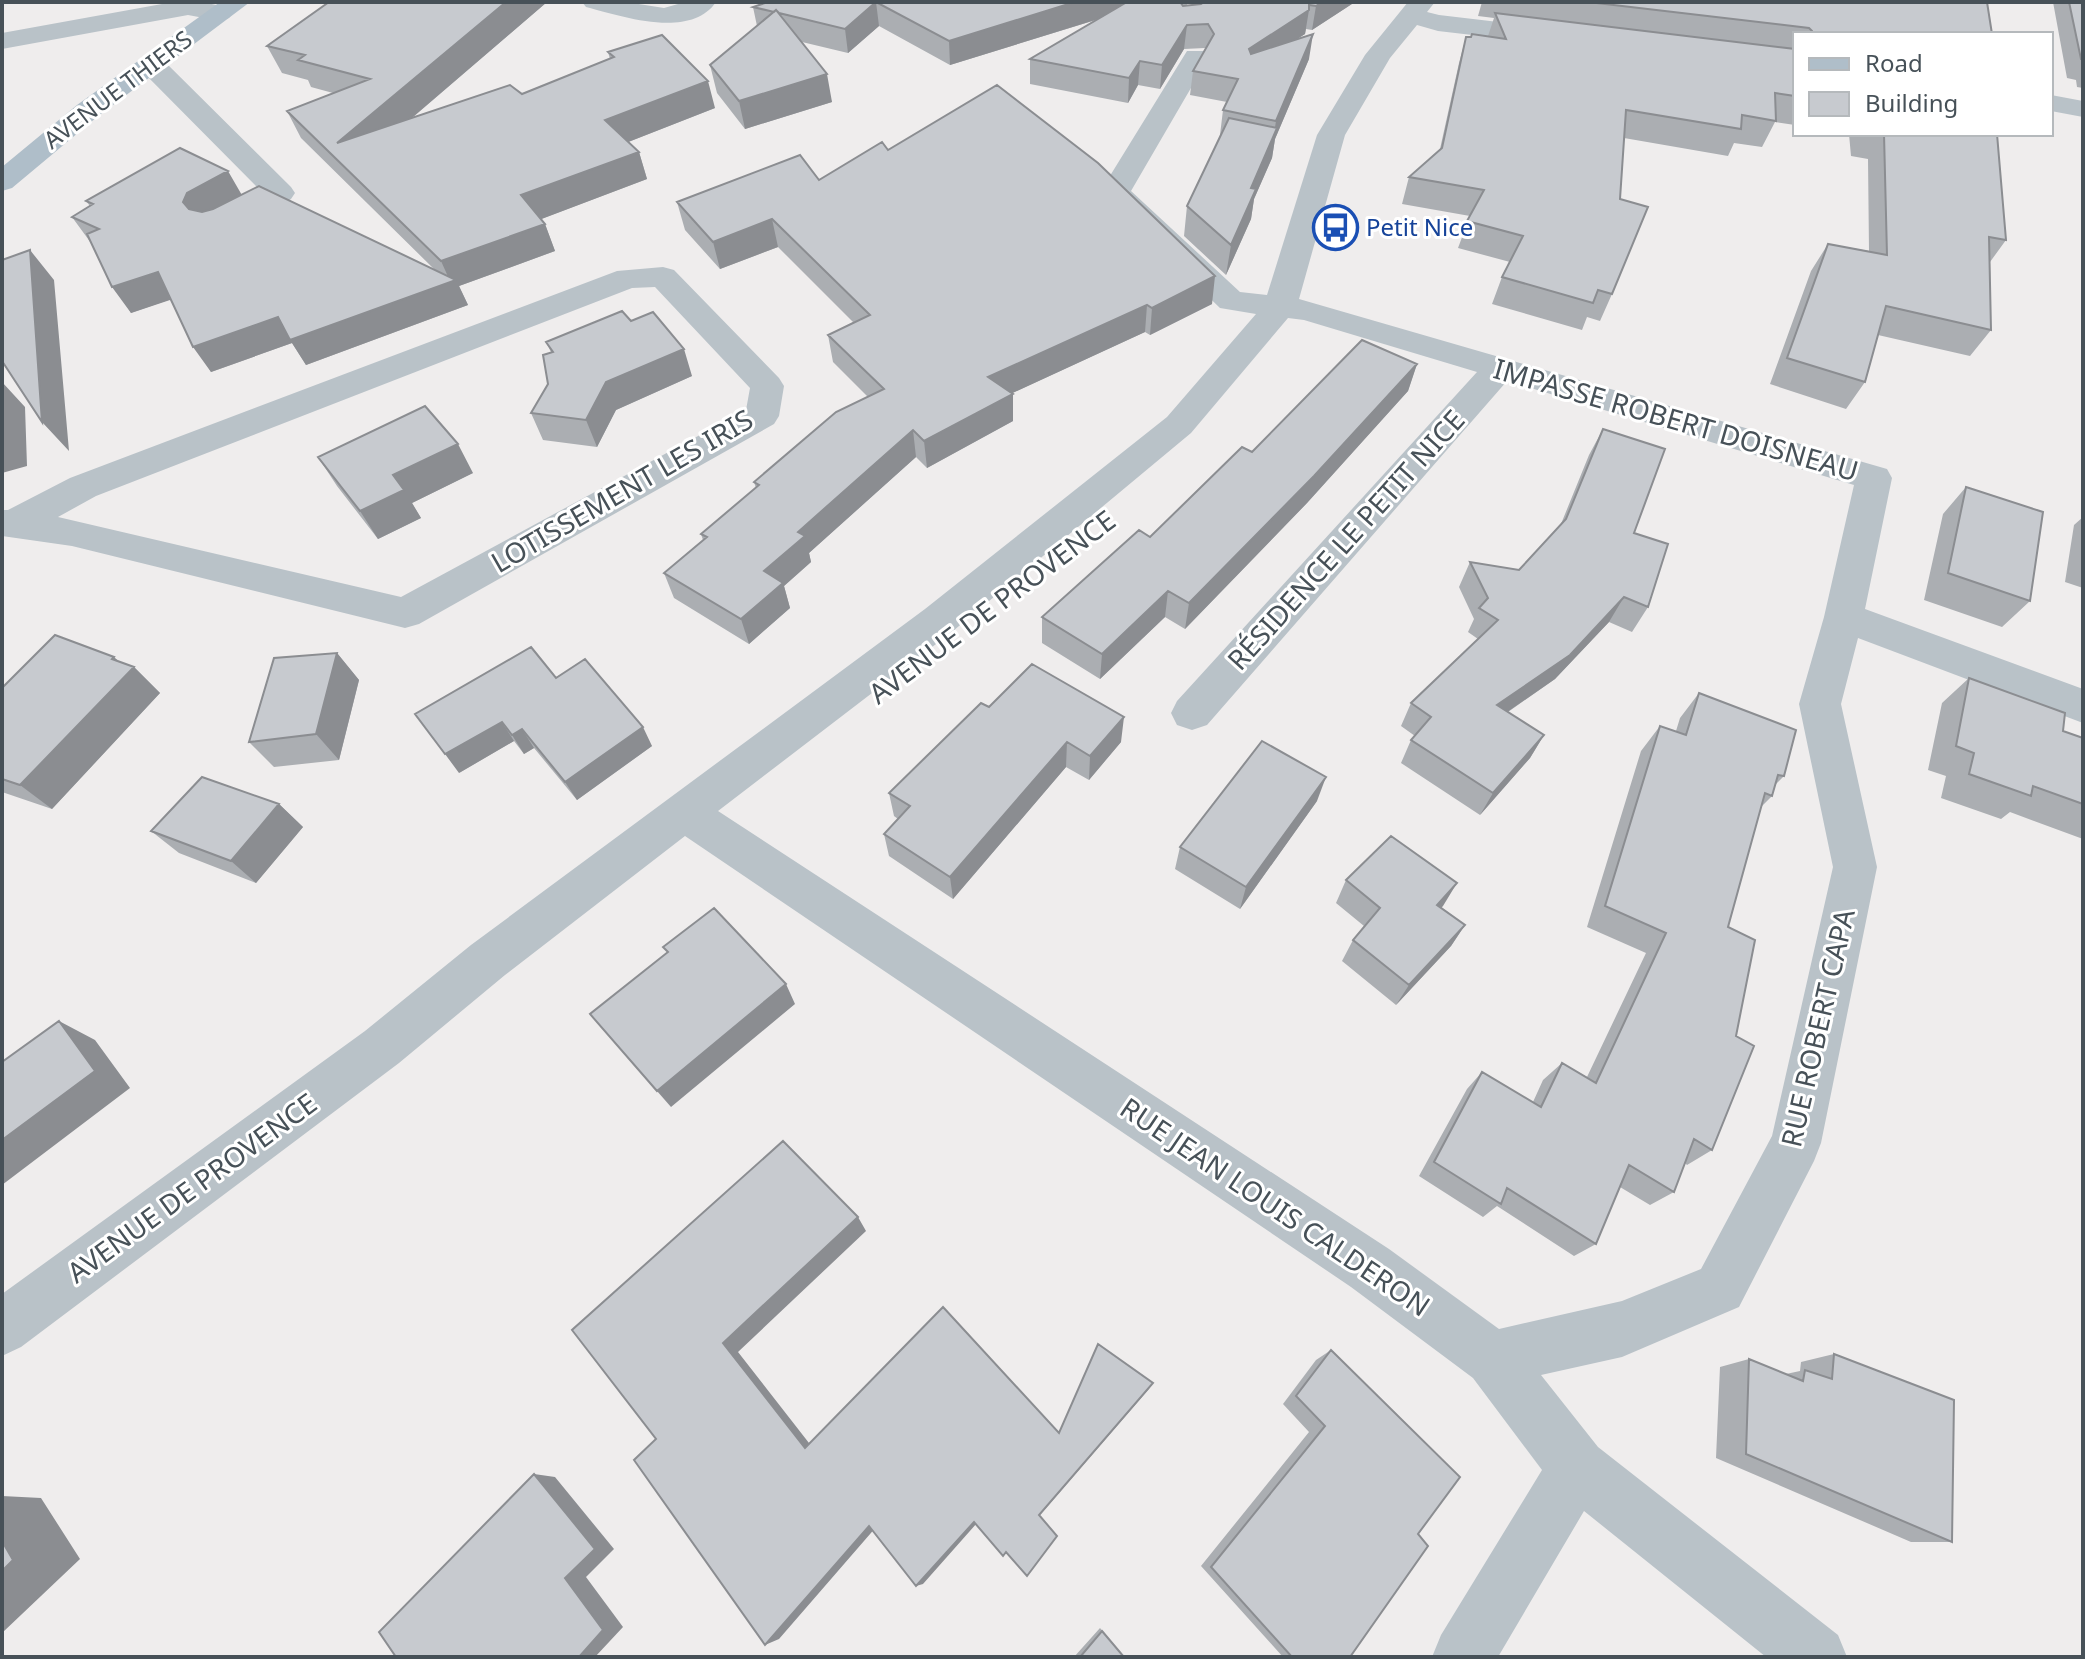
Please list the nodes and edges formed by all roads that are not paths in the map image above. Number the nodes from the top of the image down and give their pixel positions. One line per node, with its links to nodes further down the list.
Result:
1 (595, 2): 2 (street)
2 (703, 2)
3 (229, 8): 5 (street); 7 (main road, AVENUE THIERS)
4 (1431, 10): 6 (street, AVENUE DE PROVENCE); 15 (street, AVENUE DE PROVENCE)
5 (11, 32)
6 (1577, 40)
7 (175, 46): 9 (main road, AVENUE THIERS); 10 (street)
8 (1196, 57): 15 (street, IMPASSE ROBERT DOISNEAU)
9 (151, 64): 13 (main road, AVENUE THIERS); 14 (street)
10 (197, 69)
11 (2053, 103): 12 (street)
12 (2083, 109)
13 (2, 182)
14 (217, 226)
15 (1293, 308): 16 (street, IMPASSE ROBERT DOISNEAU); 21 (street, AVENUE DE PROVENCE)
16 (1499, 368): 18 (street, IMPASSE ROBERT DOISNEAU); 20 (street, RÉSIDENCE LE PETIT NICE)
17 (9, 523): 17 (street, LOTISSEMENT LES IRIS)
18 (1844, 617): 19 (street); 23 (street, RUE ROBERT CAPA)
19 (2083, 706)
20 (1192, 713)
21 (697, 819): 22 (street, AVENUE DE PROVENCE); 23 (street, RUE JEAN LOUIS CALDERON)
22 (2, 1328)
23 (1493, 1358): 24 (street, RUE JEAN LOUIS CALDERON)
24 (1577, 1468): 25 (street); 26 (street, RUE JEAN LOUIS CALDERON)
25 (1463, 1657)
26 (1816, 1657)

